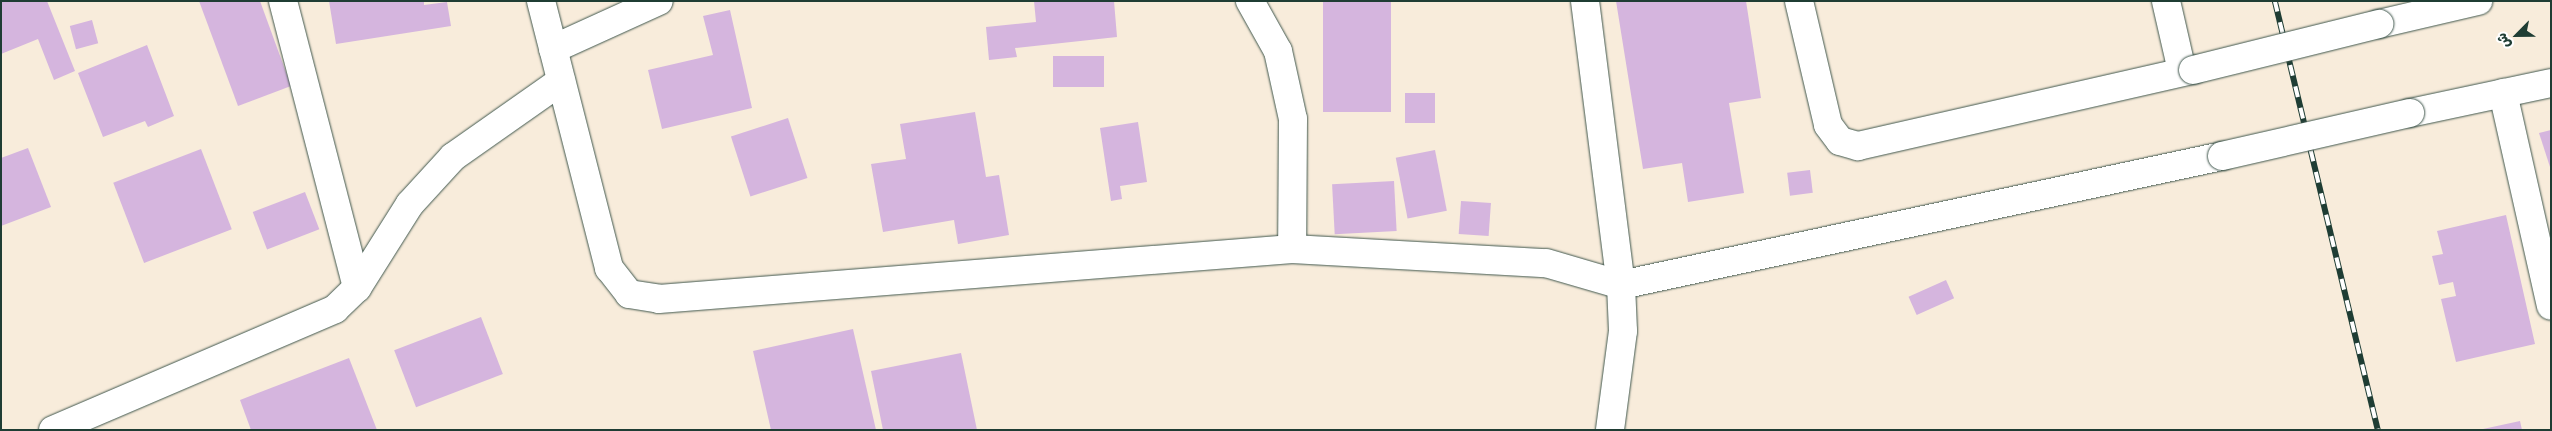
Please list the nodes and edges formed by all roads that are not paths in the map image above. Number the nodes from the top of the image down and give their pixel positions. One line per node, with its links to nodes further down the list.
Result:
1 (283, 1): 17 (street)
2 (541, 1): 10 (street)
3 (659, 1): 10 (street)
4 (1250, 1): 15 (street)
5 (1585, 1): 16 (street)
6 (1799, 1): 11 (street)
7 (2166, 1): 11 (street)
8 (2478, 1): 9 (street)
9 (2427, 7): 11 (street, bridge)
10 (553, 49): 12 (street)
11 (2188, 71)
12 (561, 81): 15 (street); 17 (street)
13 (2551, 83): 14 (street)
14 (2503, 93): 16 (street, bridge); 18 (street)
15 (1292, 249): 16 (street)
16 (1621, 285): 20 (street)
17 (357, 288): 19 (street)
18 (2551, 306)
19 (53, 430)
20 (1610, 430)

